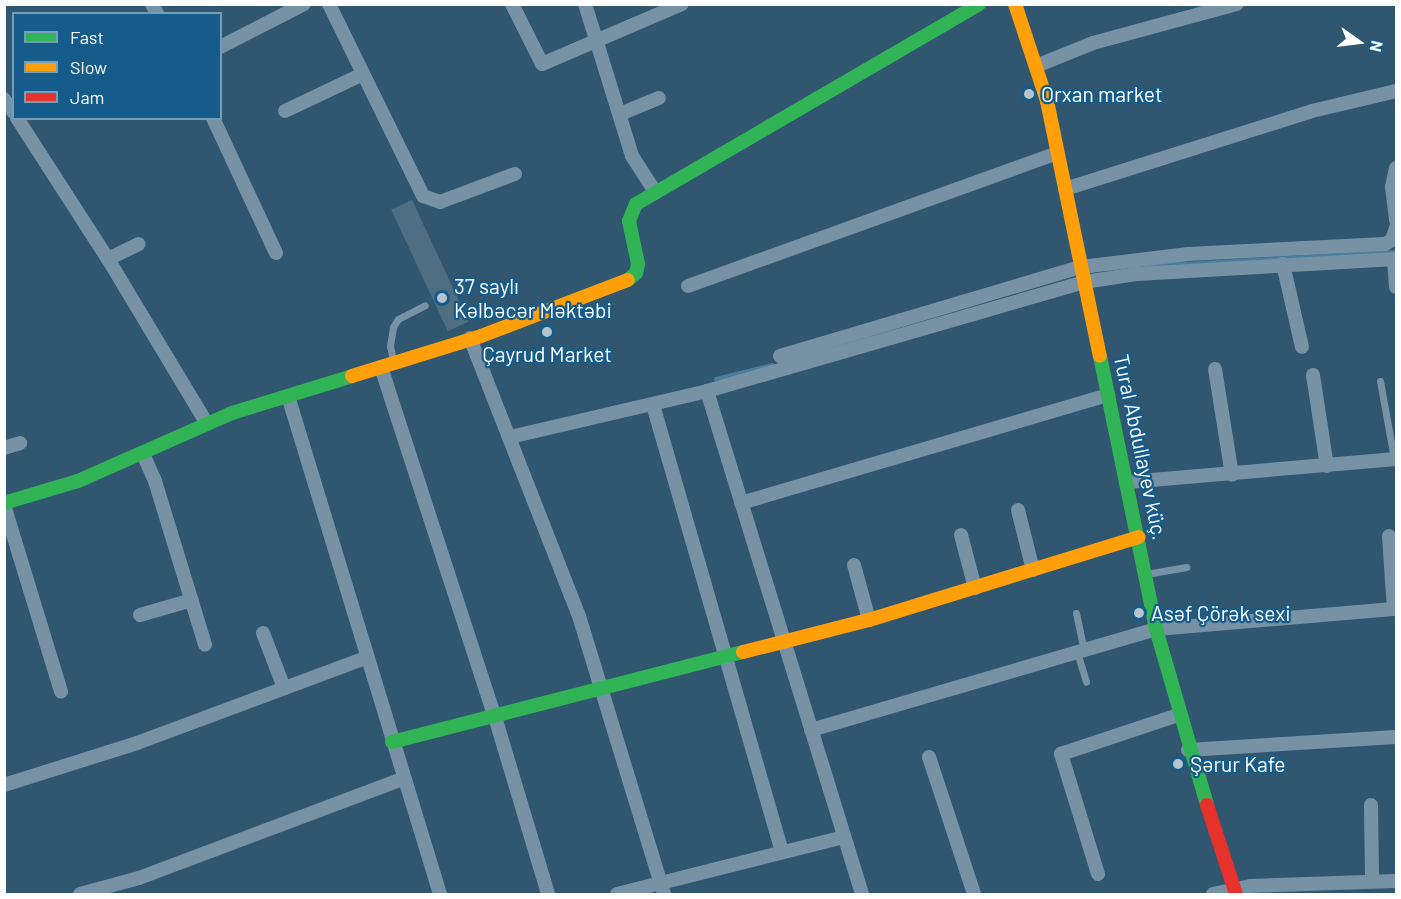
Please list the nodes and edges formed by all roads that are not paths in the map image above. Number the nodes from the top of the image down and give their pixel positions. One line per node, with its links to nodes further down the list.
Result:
1 (304, 4): 10 (street)
2 (329, 4): 12 (street)
3 (512, 4): 9 (street)
4 (585, 4): 9 (street)
5 (682, 4): 9 (street)
6 (980, 4): 23 (street)
7 (1015, 4): 11 (street, Tural Abdullayev küç.)
8 (1236, 5): 11 (street)
9 (596, 41): 16 (street)
10 (222, 46)
11 (1036, 66): 19 (street, Tural Abdullayev küç.)
12 (363, 74): 15 (street); 21 (street)
13 (1396, 91): 22 (street)
14 (659, 98): 16 (street)
15 (285, 111)
16 (620, 114): 23 (street)
17 (18, 120): 28 (street)
18 (214, 120): 27 (street)
19 (1057, 153): 22 (street, Tural Abdullayev küç.); 33 (street)
20 (1396, 168): 24 (street)
21 (515, 174)
22 (1065, 189): 31 (street, Tural Abdullayev küç.)
23 (654, 190): 36 (street)
24 (1396, 221)
25 (1396, 228): 31 (street)
26 (139, 244): 28 (street)
27 (276, 253)
28 (108, 259): 47 (street)
29 (1395, 259): 30 (street); 34 (street)
30 (1283, 264): 32 (street); 37 (street)
31 (1081, 267): 32 (street, Tural Abdullayev küç.); 38 (street)
32 (1084, 282): 43 (street); 44 (street, Tural Abdullayev küç.)
33 (688, 286)
34 (1396, 287)
35 (425, 305): 39 (lane)
36 (470, 338): 39 (street); 48 (street)
37 (1302, 347)
38 (780, 356)
39 (387, 365): 45 (street); 84 (street)
40 (1215, 369): 54 (street)
41 (1313, 375): 53 (street)
42 (1380, 381): 52 (lane)
43 (707, 391): 46 (street); 57 (street)
44 (1108, 395): 55 (street, Tural Abdullayev küç.); 57 (street)
45 (288, 396): 47 (street); 78 (street)
46 (653, 405): 48 (street); 77 (street)
47 (207, 424): 51 (street)
48 (510, 437): 82 (street)
49 (20, 443): 50 (street)
50 (4, 448)
51 (143, 454): 56 (street); 67 (street)
52 (1395, 459): 53 (street)
53 (1327, 466): 54 (street)
54 (1232, 475): 55 (street)
55 (1128, 482): 61 (street, Tural Abdullayev küç.)
56 (4, 504): 81 (street)
57 (741, 504): 74 (street)
58 (1018, 510): 64 (street)
59 (961, 535): 66 (street)
60 (1389, 536): 68 (street)
61 (1139, 537): 64 (street); 65 (street, Tural Abdullayev küç.)
62 (854, 565): 71 (street)
63 (1186, 567): 65 (lane)
64 (1033, 570): 66 (street)
65 (1146, 574): 72 (street, Tural Abdullayev küç.)
66 (975, 588): 71 (street)
67 (192, 600): 70 (street); 75 (street)
68 (1395, 609): 72 (street)
69 (1076, 613): 76 (lane)
70 (140, 615)
71 (869, 620): 74 (street)
72 (1156, 629): 76 (street); 83 (street, Tural Abdullayev küç.)
73 (263, 633): 80 (street)
74 (783, 642): 77 (street); 85 (street)
75 (205, 645)
76 (1080, 651): 79 (lane); 85 (street)
77 (728, 657): 82 (street); 94 (street)
78 (365, 658): 80 (street); 87 (street)
79 (1086, 682)
80 (284, 688): 91 (street)
81 (61, 691)
82 (602, 691): 84 (street); 98 (street)
83 (1178, 715): 88 (street, Tural Abdullayev küç.); 95 (street)
84 (495, 717): 87 (street); 102 (street)
85 (811, 730): 93 (street)
86 (1396, 737): 88 (street)
87 (392, 742): 90 (street)
88 (1188, 750): 99 (street, Tural Abdullayev küç.)
89 (929, 757): 105 (street)
90 (402, 779): 100 (street); 101 (street)
91 (4, 784)
92 (1371, 805): 96 (street)
93 (844, 837): 94 (street); 104 (street)
94 (782, 851): 98 (street)
95 (1098, 874)
96 (1372, 881): 97 (street); 99 (street)
97 (1396, 881)
98 (662, 889): 103 (street)
99 (1235, 892): 106 (street)
100 (80, 894)
101 (440, 894)
102 (548, 894)
103 (617, 894)
104 (862, 894)
105 (974, 894)
106 (1213, 894)

